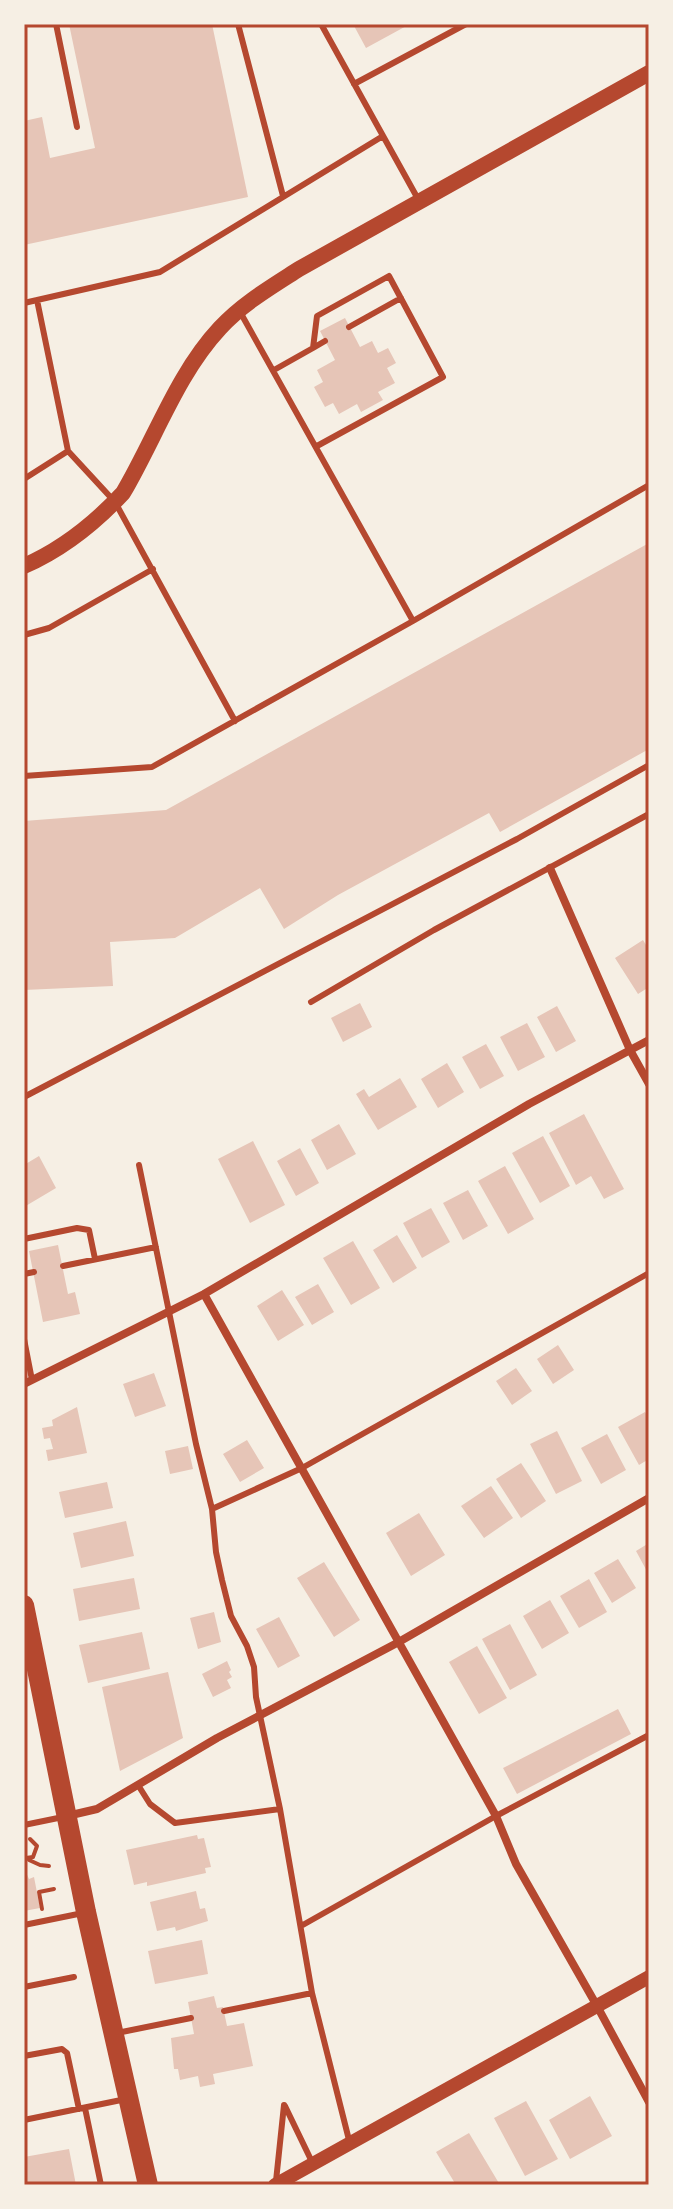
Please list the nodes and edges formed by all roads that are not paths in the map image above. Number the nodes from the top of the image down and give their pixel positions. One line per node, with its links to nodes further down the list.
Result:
1 (56, 24): 7 (lane)
2 (238, 24): 9 (lane)
3 (321, 24): 6 (lane)
4 (466, 24): 6 (lane)
5 (649, 73): 10 (main road)
6 (354, 84): 8 (lane)
7 (77, 127)
8 (383, 136): 9 (lane); 10 (lane)
9 (283, 196): 12 (lane)
10 (419, 202): 14 (main road)
11 (401, 298): 15 (lane); 17 (lane); 19 (lane)
12 (37, 300): 13 (lane); 20 (lane)
13 (24, 303)
14 (239, 310): 18 (lane); 23 (main road)
15 (349, 327)
16 (325, 341): 17 (lane)
17 (313, 348): 18 (lane)
18 (274, 370): 19 (lane)
19 (317, 446): 26 (lane)
20 (68, 451): 21 (lane); 23 (lane)
21 (24, 479)
22 (649, 485): 26 (lane)
23 (115, 502): 24 (main road); 25 (lane)
24 (24, 566)
25 (153, 569): 27 (lane); 28 (lane)
26 (413, 621): 28 (lane)
27 (24, 635)
28 (235, 721): 30 (lane)
29 (649, 765): 37 (lane)
30 (24, 776)
31 (649, 814): 32 (lane)
32 (550, 868): 33 (lane); 35 (street)
33 (311, 1002)
34 (649, 1040): 35 (street)
35 (630, 1050): 36 (street); 46 (street)
36 (649, 1084)
37 (24, 1097)
38 (139, 1165): 40 (lane)
39 (24, 1239): 41 (lane)
40 (156, 1247): 41 (lane); 47 (lane)
41 (95, 1259): 42 (lane)
42 (63, 1266)
43 (34, 1272): 45 (lane)
44 (649, 1273): 50 (lane)
45 (24, 1274)
46 (204, 1294): 47 (street); 50 (street)
47 (170, 1310): 49 (street); 52 (lane)
48 (24, 1339): 49 (lane)
49 (28, 1382)
50 (302, 1468): 52 (lane); 55 (street)
51 (649, 1498): 55 (street)
52 (212, 1509): 56 (lane)
53 (24, 1605): 54 (main road)
54 (27, 1638): 60 (main road)
55 (397, 1643): 56 (street); 61 (street)
56 (259, 1715): 58 (street); 59 (lane)
57 (649, 1735): 61 (lane)
58 (138, 1785): 59 (lane); 60 (street)
59 (280, 1809): 65 (lane)
60 (66, 1816): 62 (lane); 63 (main road)
61 (496, 1816): 65 (lane); 70 (street)
62 (24, 1825)
63 (86, 1912): 64 (lane); 73 (main road)
64 (24, 1925)
65 (301, 1926): 69 (lane)
66 (74, 1977): 68 (lane)
67 (649, 1977): 70 (street)
68 (24, 1987)
69 (312, 1993): 71 (lane); 79 (lane)
70 (597, 2006): 76 (street); 79 (street)
71 (224, 2011)
72 (191, 2018): 73 (lane)
73 (114, 2034): 75 (main road)
74 (24, 2056): 77 (lane)
75 (128, 2099): 77 (lane); 83 (main road)
76 (649, 2102)
77 (82, 2108): 78 (lane); 82 (lane)
78 (24, 2120)
79 (350, 2144): 80 (street)
80 (313, 2164): 81 (street); 81 (lane)
81 (276, 2184)
82 (101, 2185)
83 (148, 2185)

